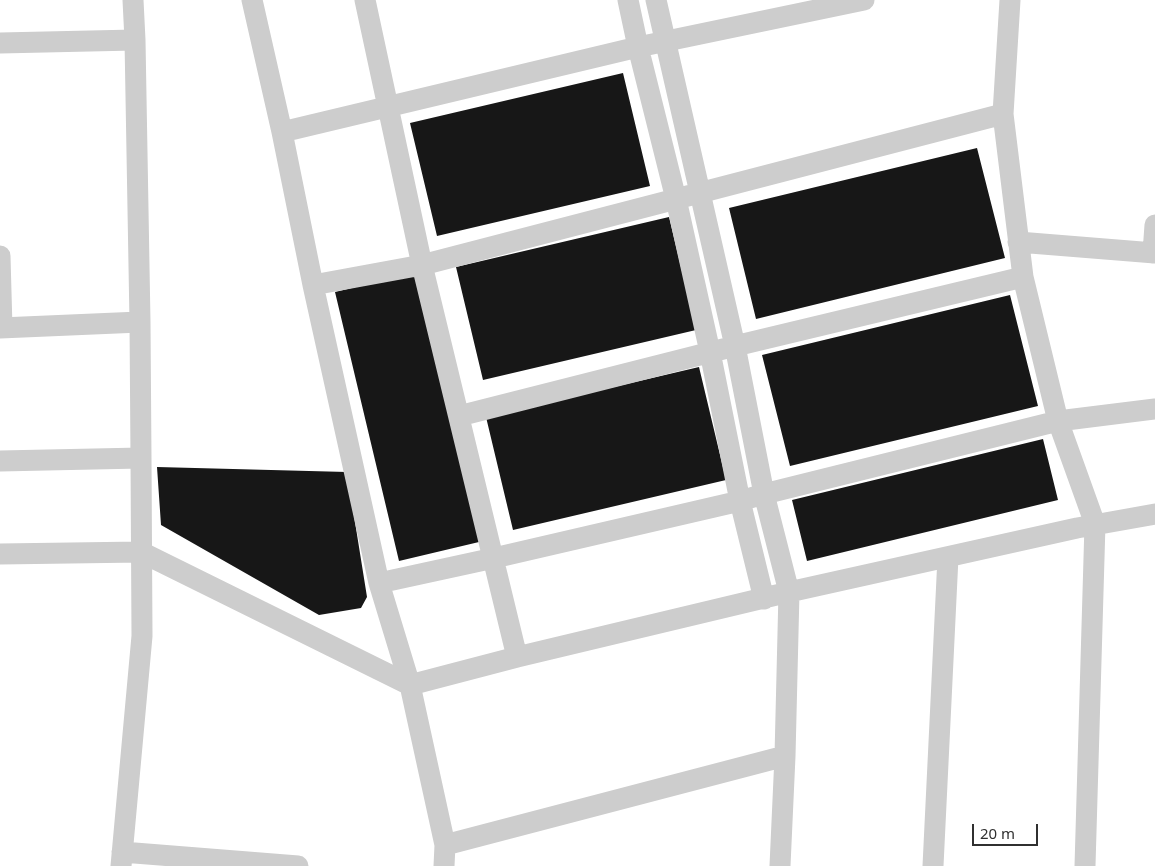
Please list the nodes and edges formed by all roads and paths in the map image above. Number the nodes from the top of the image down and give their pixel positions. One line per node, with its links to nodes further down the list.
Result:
1 (133, 0): 8 (street)
2 (252, 0): 14 (street)
3 (365, 0): 12 (street)
4 (628, 0): 11 (street)
5 (656, 0): 9 (street)
6 (864, 0): 9 (street)
7 (1010, 0): 13 (street)
8 (135, 40): 10 (street); 24 (street)
9 (665, 42): 11 (street); 15 (street)
10 (0, 43)
11 (638, 47): 12 (street); 16 (street)
12 (388, 108): 14 (street); 21 (street)
13 (1003, 114): 15 (street); 18 (street)
14 (282, 132): 23 (street)
15 (701, 192): 16 (street); 26 (street)
16 (676, 199): 21 (street); 27 (street)
17 (1155, 225): 19 (street)
18 (1018, 242): 19 (street); 22 (street)
19 (1154, 253)
20 (0, 256): 25 (street)
21 (422, 265): 23 (street); 29 (street)
22 (1023, 277): 26 (street); 30 (street)
23 (313, 285): 41 (street)
24 (140, 322): 25 (street); 31 (street)
25 (1, 328)
26 (735, 346): 27 (street); 33 (street)
27 (710, 352): 29 (street); 34 (street)
28 (1155, 410): 30 (street)
29 (459, 416): 40 (street)
30 (1058, 421): 33 (street); 36 (street)
31 (141, 458): 32 (street); 37 (street)
32 (0, 461)
33 (764, 494): 34 (street); 42 (street)
34 (740, 501): 40 (street); 43 (street)
35 (1155, 514): 36 (street)
36 (1095, 524): 39 (street); 53 (street)
37 (141, 552): 38 (street); 45 (street); 48 (street)
38 (0, 554)
39 (948, 557): 42 (street); 52 (street)
40 (494, 558): 41 (street); 44 (street)
41 (379, 583): 45 (street)
42 (788, 592): 43 (street); 46 (street)
43 (764, 599): 44 (street)
44 (517, 657): 45 (street)
45 (410, 685): 47 (street)
46 (785, 756): 47 (street); 51 (street)
47 (445, 845): 50 (street)
48 (122, 859): 49 (street)
49 (298, 866)
50 (444, 866)
51 (780, 866)
52 (932, 866)
53 (1085, 866)

